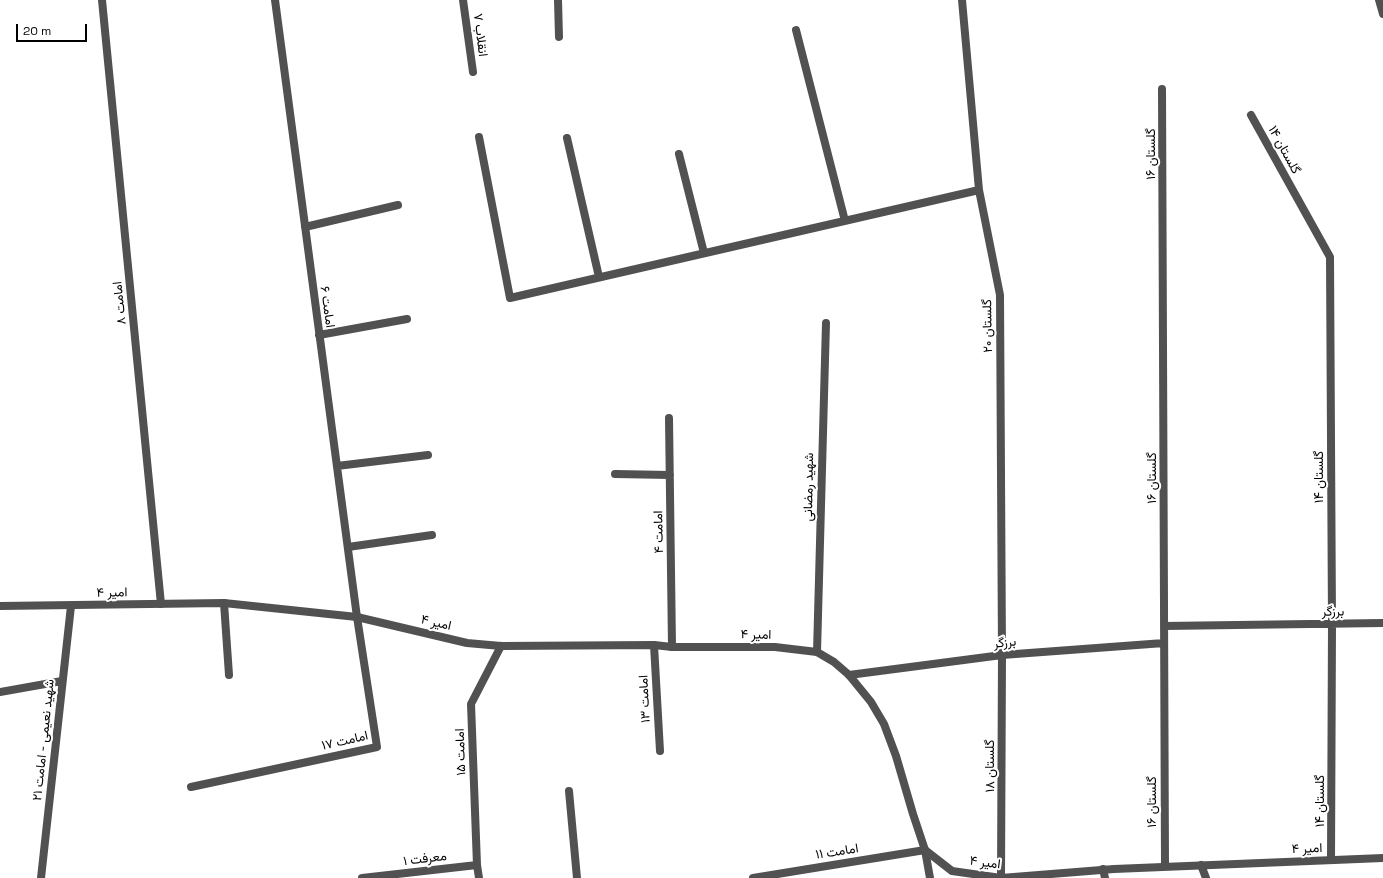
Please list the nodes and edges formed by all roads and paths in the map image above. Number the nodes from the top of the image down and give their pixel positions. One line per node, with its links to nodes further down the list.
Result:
1 (102, 0): 33 (street, امامت ۸)
2 (274, 0): 19 (street, امامت ۶)
3 (463, 0): 10 (street, انقلاب ۷)
4 (558, 0): 9 (street)
5 (962, 0): 16 (street, گلستان ۲۰)
6 (1379, 0): 7 (street)
7 (1383, 14)
8 (796, 30): 18 (street)
9 (559, 37)
10 (473, 72)
11 (1162, 89): 39 (street, گلستان ۱۶)
12 (1251, 115): 38 (street, گلستان ۱۴)
13 (479, 137): 21 (street)
14 (567, 138): 21 (street)
15 (679, 154): 20 (street)
16 (978, 190): 18 (street); 45 (street, گلستان ۲۰)
17 (398, 205): 19 (street)
18 (845, 221): 20 (street)
19 (305, 227): 24 (street, امامت ۶)
20 (704, 253): 21 (street)
21 (599, 277)
22 (407, 319): 24 (street)
23 (826, 323): 44 (street, شهید رمضانی)
24 (319, 335): 27 (street, امامت ۶)
25 (669, 418): 29 (street, امامت ۴)
26 (428, 455): 27 (street)
27 (337, 466): 31 (street, امامت ۶)
28 (616, 474): 29 (street)
29 (670, 475): 43 (street, امامت ۴)
30 (432, 535): 31 (street)
31 (348, 547): 36 (street, امامت ۶)
32 (224, 603): 33 (street, امیر ۴); 36 (street, امیر ۴); 47 (street)
33 (161, 604): 35 (street, امیر ۴)
34 (0, 606): 35 (street, امیر ۴)
35 (71, 606): 48 (street, شهید نعیمی - امامت ۲۱)
36 (357, 617): 42 (street, امیر ۴); 51 (street, امامت ۱۷)
37 (1383, 623): 38 (street, برزگر)
38 (1332, 624): 39 (street, برزگر); 55 (street, گلستان ۱۴)
39 (1164, 626): 40 (street, گلستان ۱۶)
40 (1164, 643): 45 (street, برزگر); 58 (street, گلستان ۱۶)
41 (654, 645): 42 (street, امیر ۴); 43 (street, امیر ۴); 50 (street, امامت ۱۳)
42 (501, 646): 56 (street, امامت ۱۵)
43 (672, 646): 44 (street, امیر ۴)
44 (817, 652): 46 (street, امیر ۴)
45 (1002, 655): 46 (street, برزگر); 66 (street, گلستان ۱۸)
46 (849, 674): 53 (street, امیر ۴)
47 (229, 675)
48 (62, 681): 49 (street); 60 (street, شهید نعیمی - امامت ۲۱)
49 (0, 692)
50 (660, 751)
51 (191, 787)
52 (569, 791): 63 (street)
53 (926, 850): 64 (street, امامت ۱۱); 65 (street); 66 (street, امیر ۴)
54 (1383, 858): 55 (street, امیر ۴)
55 (1331, 860): 57 (street, امیر ۴)
56 (478, 864): 61 (street, معرفت ۱); 62 (street)
57 (1201, 865): 58 (street, امیر ۴); 68 (street)
58 (1165, 866): 59 (street, امیر ۴)
59 (1103, 869): 66 (street, امیر ۴); 67 (street)
60 (41, 878)
61 (362, 878)
62 (479, 878)
63 (577, 878)
64 (753, 878)
65 (930, 878)
66 (1001, 878)
67 (1104, 878)
68 (1206, 878)

